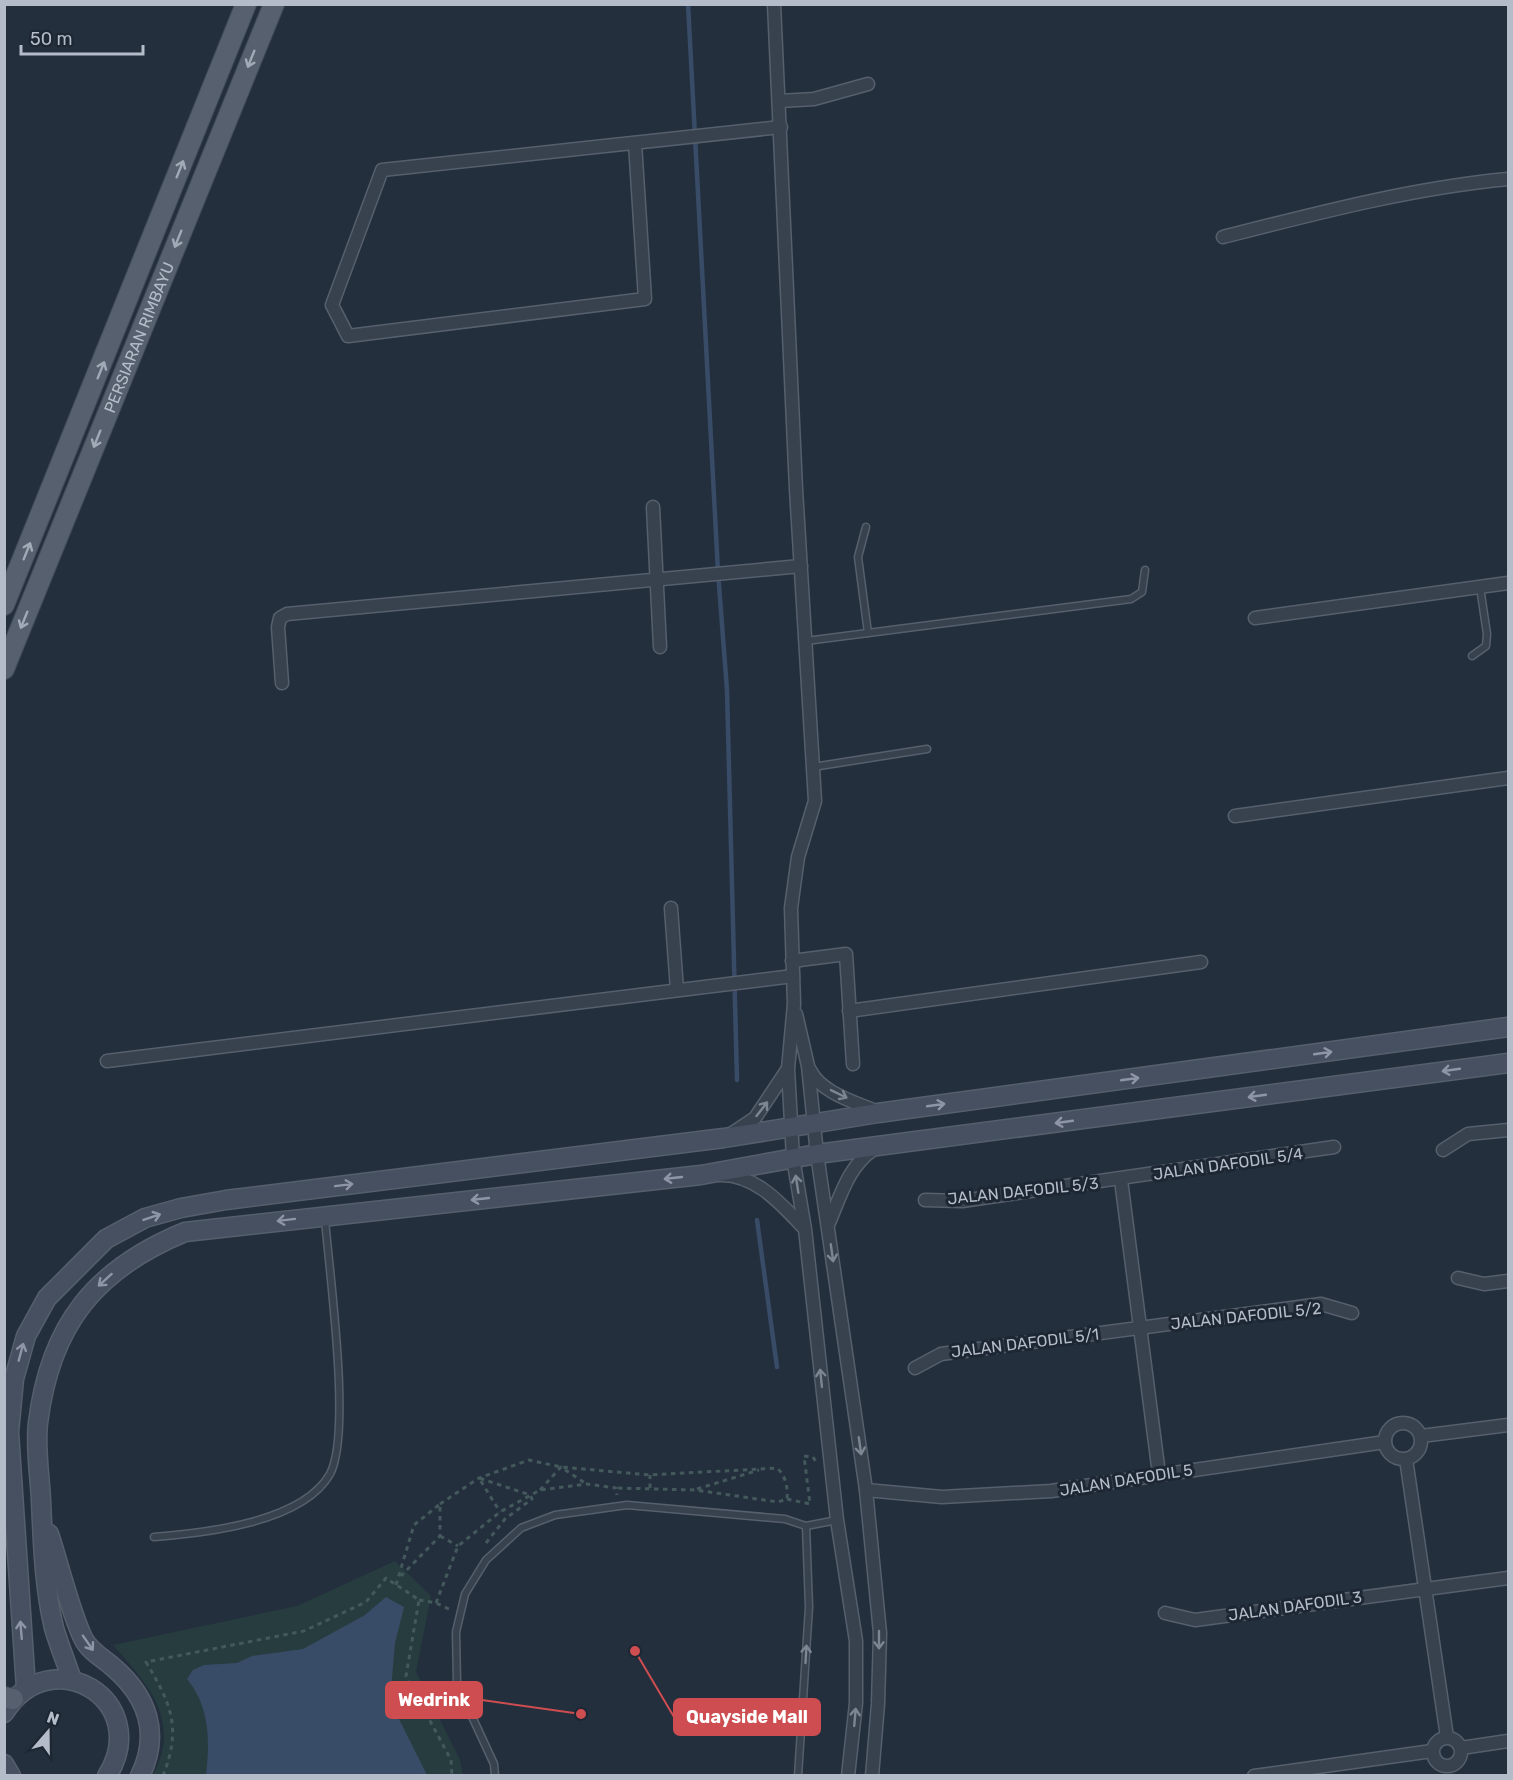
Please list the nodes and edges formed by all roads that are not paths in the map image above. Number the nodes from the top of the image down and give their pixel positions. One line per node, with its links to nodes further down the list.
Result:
1 (246, 4): 17 (main road, PERSIARAN RIMBAYU, one-way to 1)
2 (273, 4): 23 (main road, PERSIARAN RIMBAYU, one-way to 23)
3 (774, 4): 5 (street)
4 (868, 84): 5 (street)
5 (786, 100): 6 (street)
6 (781, 127): 7 (street); 12 (street)
7 (636, 143): 7 (street)
8 (1509, 180): 9 (street)
9 (1223, 237)
10 (653, 507): 14 (street)
11 (866, 527): 19 (lane)
12 (801, 566): 14 (street); 20 (street)
13 (1145, 570): 19 (lane)
14 (657, 580): 21 (street); 24 (street)
15 (1509, 583): 16 (street)
16 (1480, 587): 18 (street); 22 (lane)
17 (4, 605)
18 (1255, 618)
19 (868, 633): 20 (lane)
20 (806, 641): 26 (street)
21 (660, 647)
22 (1472, 656)
23 (4, 669)
24 (282, 683)
25 (927, 749): 26 (lane)
26 (813, 767): 30 (street)
27 (1509, 778): 28 (street)
28 (1235, 816)
29 (671, 908): 33 (street)
30 (792, 961): 32 (street); 35 (street)
31 (1201, 962): 35 (street)
32 (793, 976): 33 (street); 34 (street)
33 (677, 990): 37 (street)
34 (794, 1004): 40 (street); 41 (street)
35 (849, 1011): 39 (street)
36 (1509, 1028): 42 (street, one-way to 36)
37 (108, 1061)
38 (1509, 1063): 47 (street, one-way to 47)
39 (853, 1064)
40 (808, 1066): 42 (street, one-way to 42); 43 (street)
41 (788, 1069): 44 (street); 46 (street, one-way to 41)
42 (878, 1113): 43 (street)
43 (814, 1124): 44 (street); 50 (street)
44 (791, 1128): 46 (street); 51 (street)
45 (1509, 1130): 49 (street)
46 (724, 1138): 77 (street, one-way to 46)
47 (878, 1147): 50 (street); 56 (street)
48 (1334, 1147): 53 (street, JALAN DAFODIL 5/4)
49 (1443, 1150)
50 (817, 1154): 51 (street); 56 (street)
51 (793, 1158): 52 (street); 57 (street, one-way to 51)
52 (701, 1175): 55 (street, one-way to 55); 57 (street)
53 (1121, 1180): 54 (street, JALAN DAFODIL 5/3); 61 (street)
54 (925, 1200)
55 (325, 1215): 69 (street, one-way to 69); 72 (lane)
56 (828, 1225): 68 (street, one-way to 68)
57 (805, 1229): 70 (street, one-way to 57)
58 (1458, 1278): 59 (street)
59 (1509, 1281)
60 (1352, 1313): 61 (street, JALAN DAFODIL 5/2)
61 (1139, 1328): 62 (street, JALAN DAFODIL 5/1); 67 (street)
62 (915, 1368)
63 (1509, 1425): 64 (street)
64 (1421, 1436): 65 (street); 66 (street)
65 (1385, 1442): 66 (street); 67 (street, JALAN DAFODIL 5)
66 (1406, 1460): 74 (street)
67 (1159, 1474): 68 (street, JALAN DAFODIL 5)
68 (866, 1490): 91 (street, one-way to 91)
69 (42, 1509): 76 (street); 87 (street, one-way to 87)
70 (837, 1520): 71 (lane); 90 (street, one-way to 70)
71 (806, 1526): 88 (lane); 89 (lane, one-way to 71)
72 (154, 1537)
73 (1509, 1578): 74 (street, JALAN DAFODIL 3)
74 (1424, 1588): 75 (street, JALAN DAFODIL 3); 78 (street)
75 (1166, 1613)
76 (72, 1680): 77 (street); 86 (street)
77 (12, 1699)
78 (1447, 1737): 80 (street); 81 (street)
79 (1509, 1741): 80 (street)
80 (1461, 1748): 83 (street)
81 (1432, 1751): 84 (street); 92 (street)
82 (4, 1764): 85 (street)
83 (1456, 1769): 84 (street)
84 (1441, 1770)
85 (11, 1776)
86 (107, 1776)
87 (140, 1776)
88 (495, 1776)
89 (798, 1776)
90 (848, 1776)
91 (872, 1776)
92 (1254, 1776)

